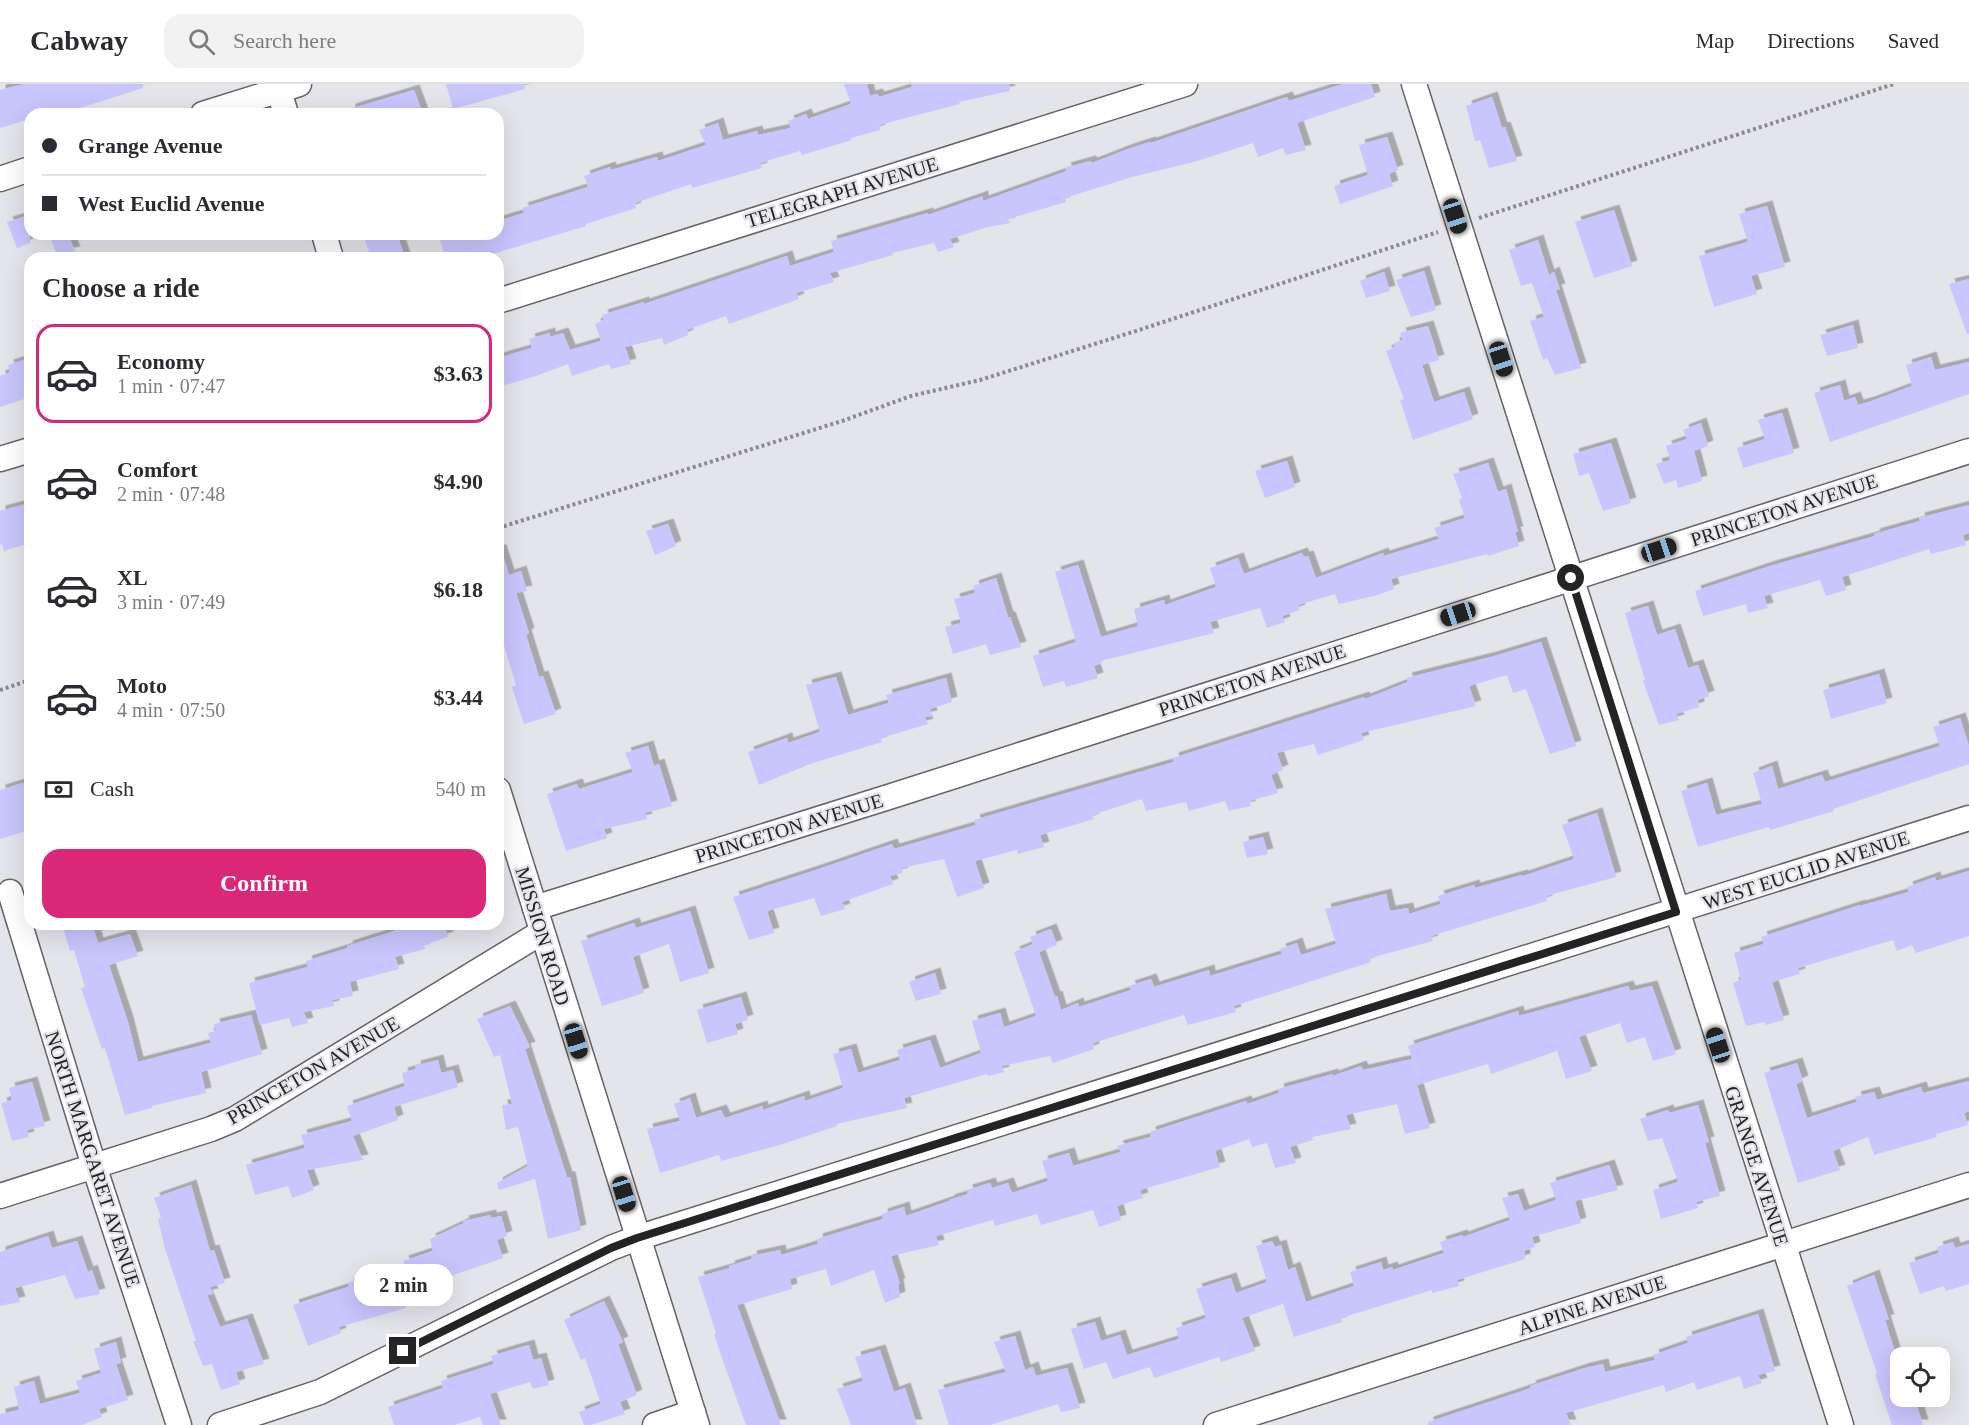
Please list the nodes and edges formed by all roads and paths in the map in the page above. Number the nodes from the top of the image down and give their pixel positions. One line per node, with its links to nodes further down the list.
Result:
1 (1185, 84): 10 (street, TELEGRAPH AVENUE)
2 (1414, 84): 9 (street, GRANGE AVENUE)
3 (1894, 84): 9 (path)
4 (285, 86): 5 (street); 6 (street)
5 (221, 108)
6 (286, 108)
7 (24, 171): 8 (street)
8 (0, 179)
9 (1459, 228): 14 (path); 15 (street, GRANGE AVENUE)
10 (504, 299)
11 (1969, 451): 15 (street, PRINCETON AVENUE)
12 (24, 452): 13 (street)
13 (0, 459)
14 (504, 526)
15 (1571, 578): 21 (street, PRINCETON AVENUE); 22 (street, GRANGE AVENUE)
16 (24, 682): 17 (path)
17 (0, 690)
18 (504, 809): 21 (street, MISSION ROAD)
19 (1969, 818): 22 (street, WEST EUCLID AVENUE)
20 (13, 891): 23 (street, NORTH MARGARET AVENUE)
21 (535, 908): 25 (street, MISSION ROAD)
22 (1676, 912): 29 (street, WEST EUCLID AVENUE); 30 (street, GRANGE AVENUE)
23 (24, 928)
24 (24, 930): 26 (street, NORTH MARGARET AVENUE)
25 (542, 932): 26 (street, PRINCETON AVENUE); 29 (street, MISSION ROAD)
26 (94, 1166): 28 (street, PRINCETON AVENUE); 32 (street, NORTH MARGARET AVENUE)
27 (1969, 1185): 30 (street, ALPINE AVENUE)
28 (0, 1196)
29 (637, 1238): 31 (street, MISSION ROAD); 33 (street, WEST EUCLID AVENUE)
30 (1782, 1245): 35 (street, ALPINE AVENUE); 36 (street, GRANGE AVENUE)
31 (695, 1418): 34 (street)
32 (179, 1425)
33 (220, 1425)
34 (655, 1425)
35 (1216, 1425)
36 (1841, 1425)

